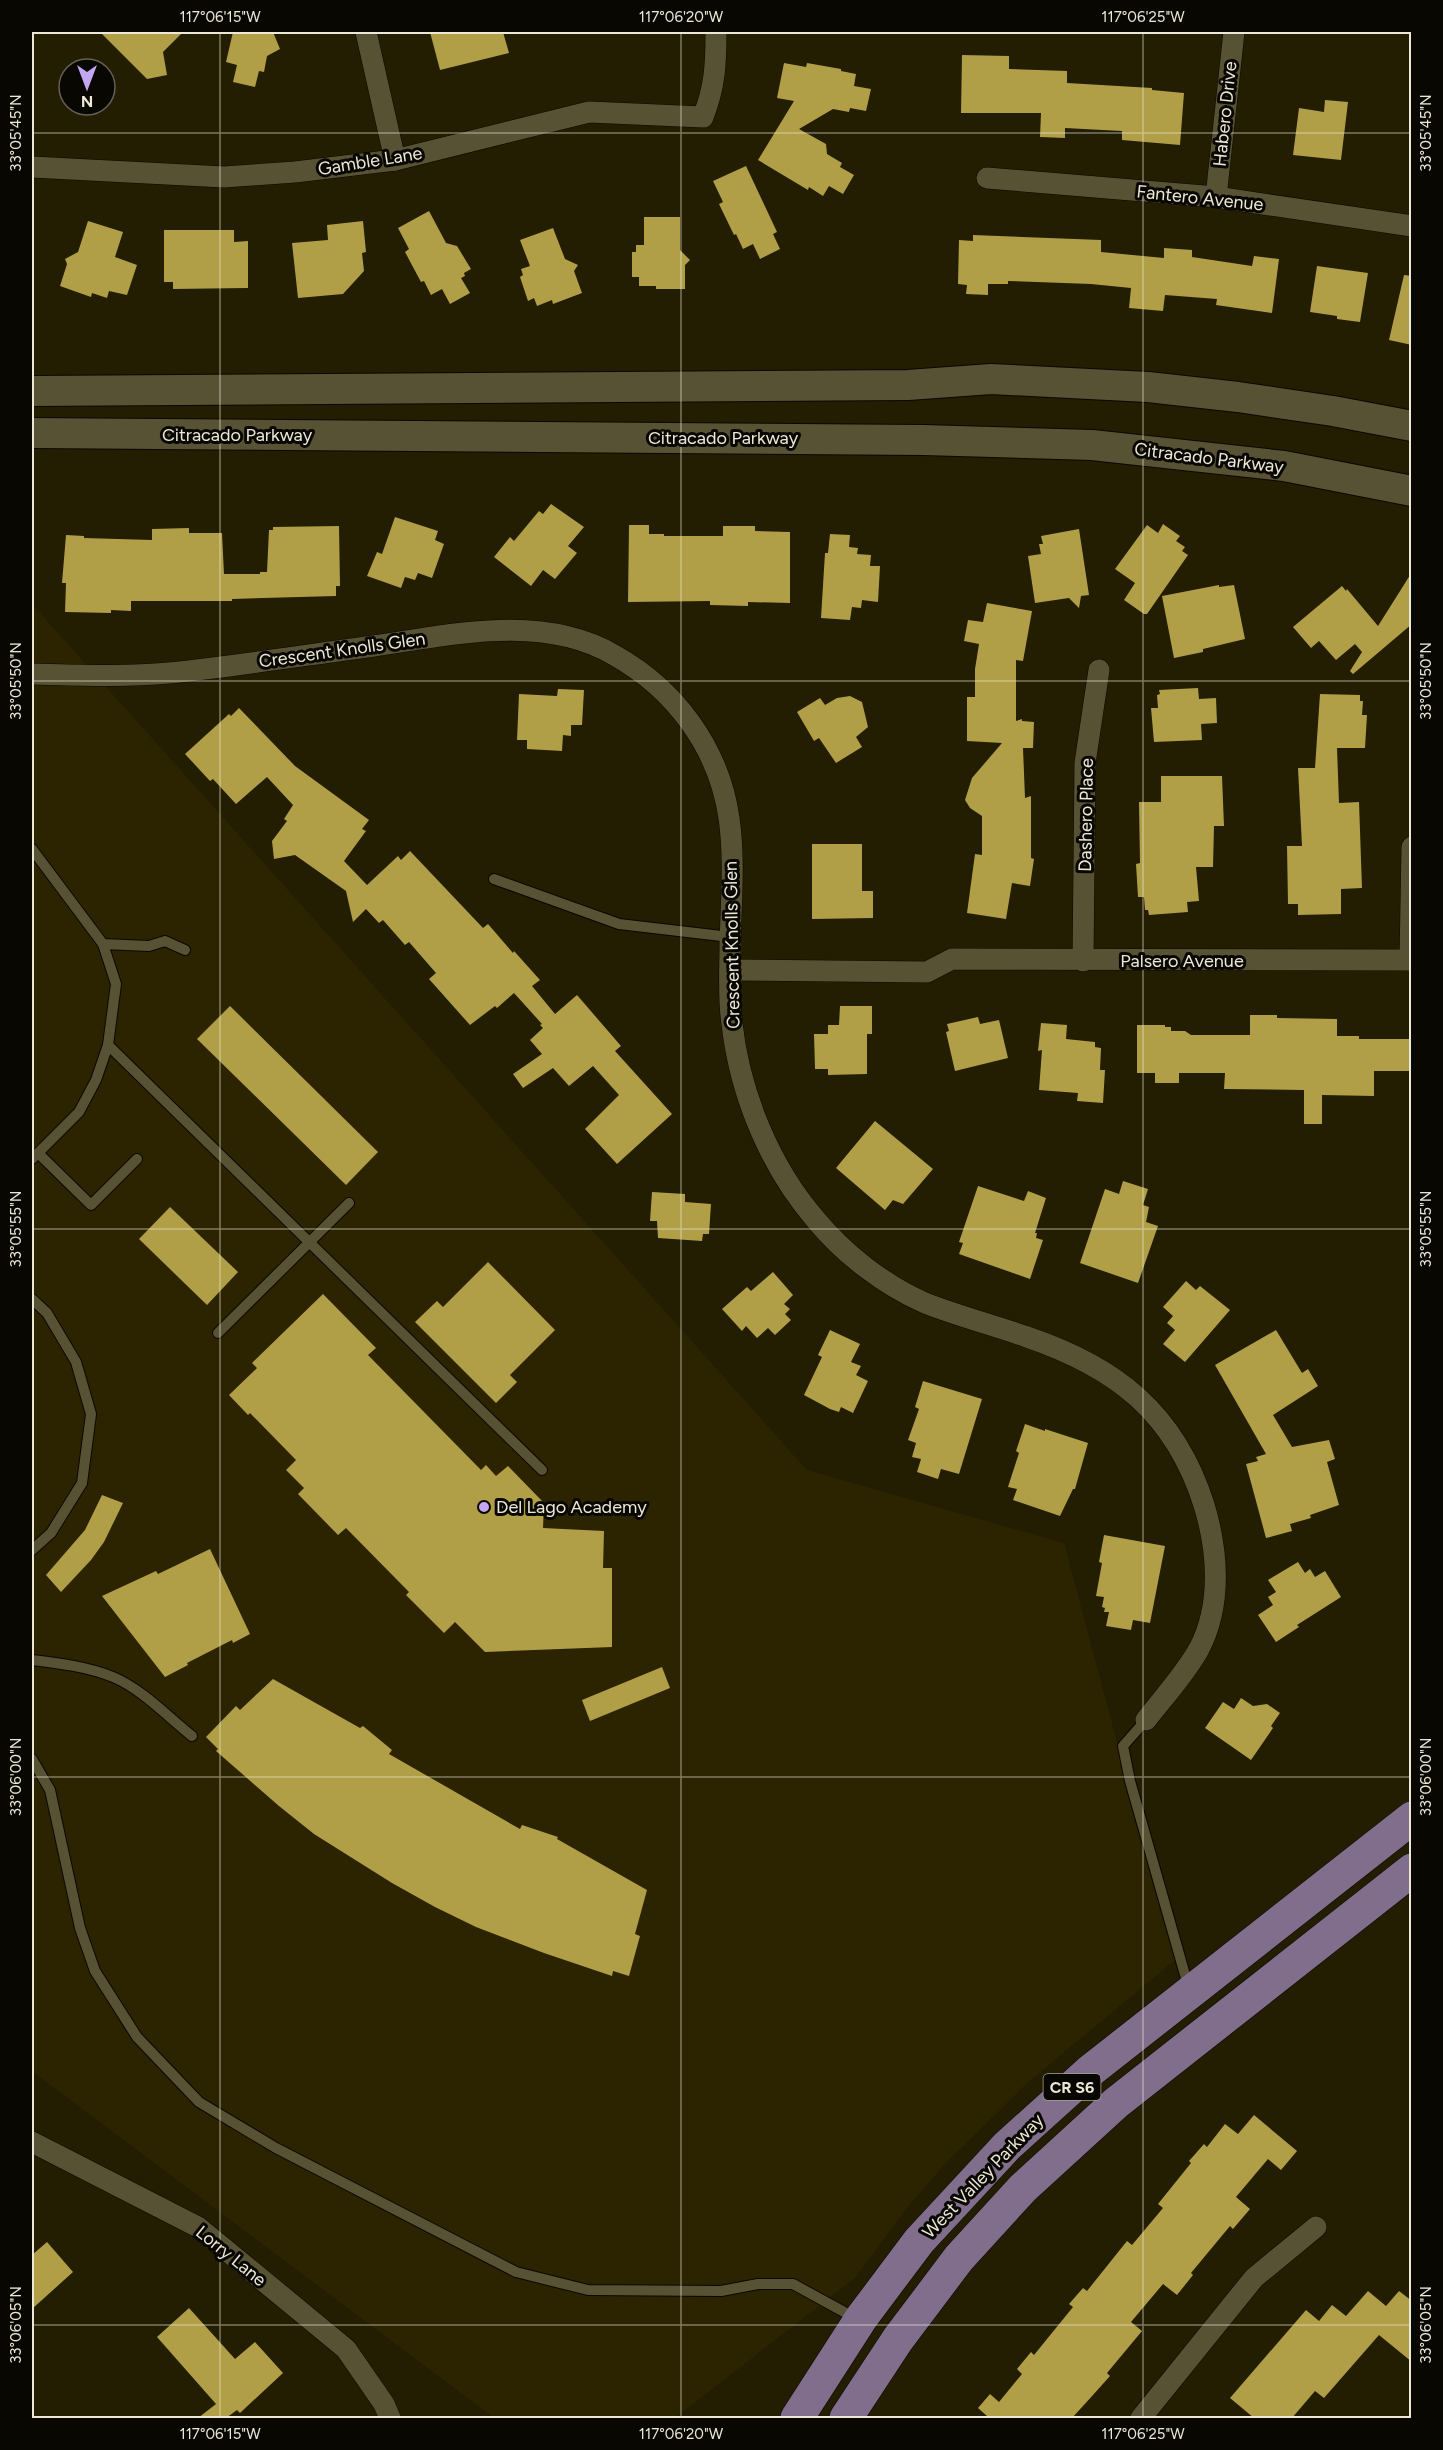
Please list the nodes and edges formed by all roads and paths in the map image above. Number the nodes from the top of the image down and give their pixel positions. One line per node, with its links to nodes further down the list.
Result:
1 (366, 32): 4 (street)
2 (716, 32): 4 (street, Gamble Lane)
3 (1234, 32): 7 (street, Habero Drive)
4 (394, 160): 5 (street, Gamble Lane)
5 (32, 167)
6 (987, 178): 7 (street, Fantero Avenue)
7 (1216, 197): 8 (street, Fantero Avenue)
8 (1412, 226)
9 (32, 392): 10 (street)
10 (1412, 426)
11 (32, 433): 12 (street, Citracado Parkway)
12 (1412, 491)
13 (1099, 670): 22 (street, Dashero Place)
14 (32, 674): 18 (street, Crescent Knolls Glen)
15 (1412, 847): 21 (street)
16 (32, 849): 19 (lane)
17 (495, 879): 18 (lane)
18 (730, 937): 23 (street, Crescent Knolls Glen)
19 (103, 944): 20 (lane); 24 (lane)
20 (185, 950)
21 (1411, 960): 22 (street, Palsero Avenue)
22 (1083, 961): 23 (street, Palsero Avenue)
23 (730, 970): 34 (street, Crescent Knolls Glen)
24 (108, 1045): 25 (lane); 28 (lane)
25 (35, 1156): 26 (lane)
26 (137, 1159)
27 (349, 1203): 28 (lane)
28 (309, 1242): 30 (lane); 31 (lane)
29 (32, 1299): 32 (lane)
30 (218, 1333)
31 (542, 1470)
32 (32, 1550)
33 (32, 1660): 35 (lane)
34 (1146, 1720): 39 (lane)
35 (192, 1736)
36 (32, 1759): 42 (lane)
37 (1412, 1818): 39 (main road, West Valley Parkway / CR S6)
38 (1412, 1870): 46 (main road, West Valley Parkway / CR S6)
39 (1190, 1992): 42 (main road, West Valley Parkway / CR S6)
40 (32, 2142): 44 (street, Lorry Lane)
41 (1316, 2227): 43 (street)
42 (860, 2320): 45 (main road, West Valley Parkway / CR S6)
43 (1147, 2416)
44 (390, 2418)
45 (797, 2418)
46 (846, 2418)

